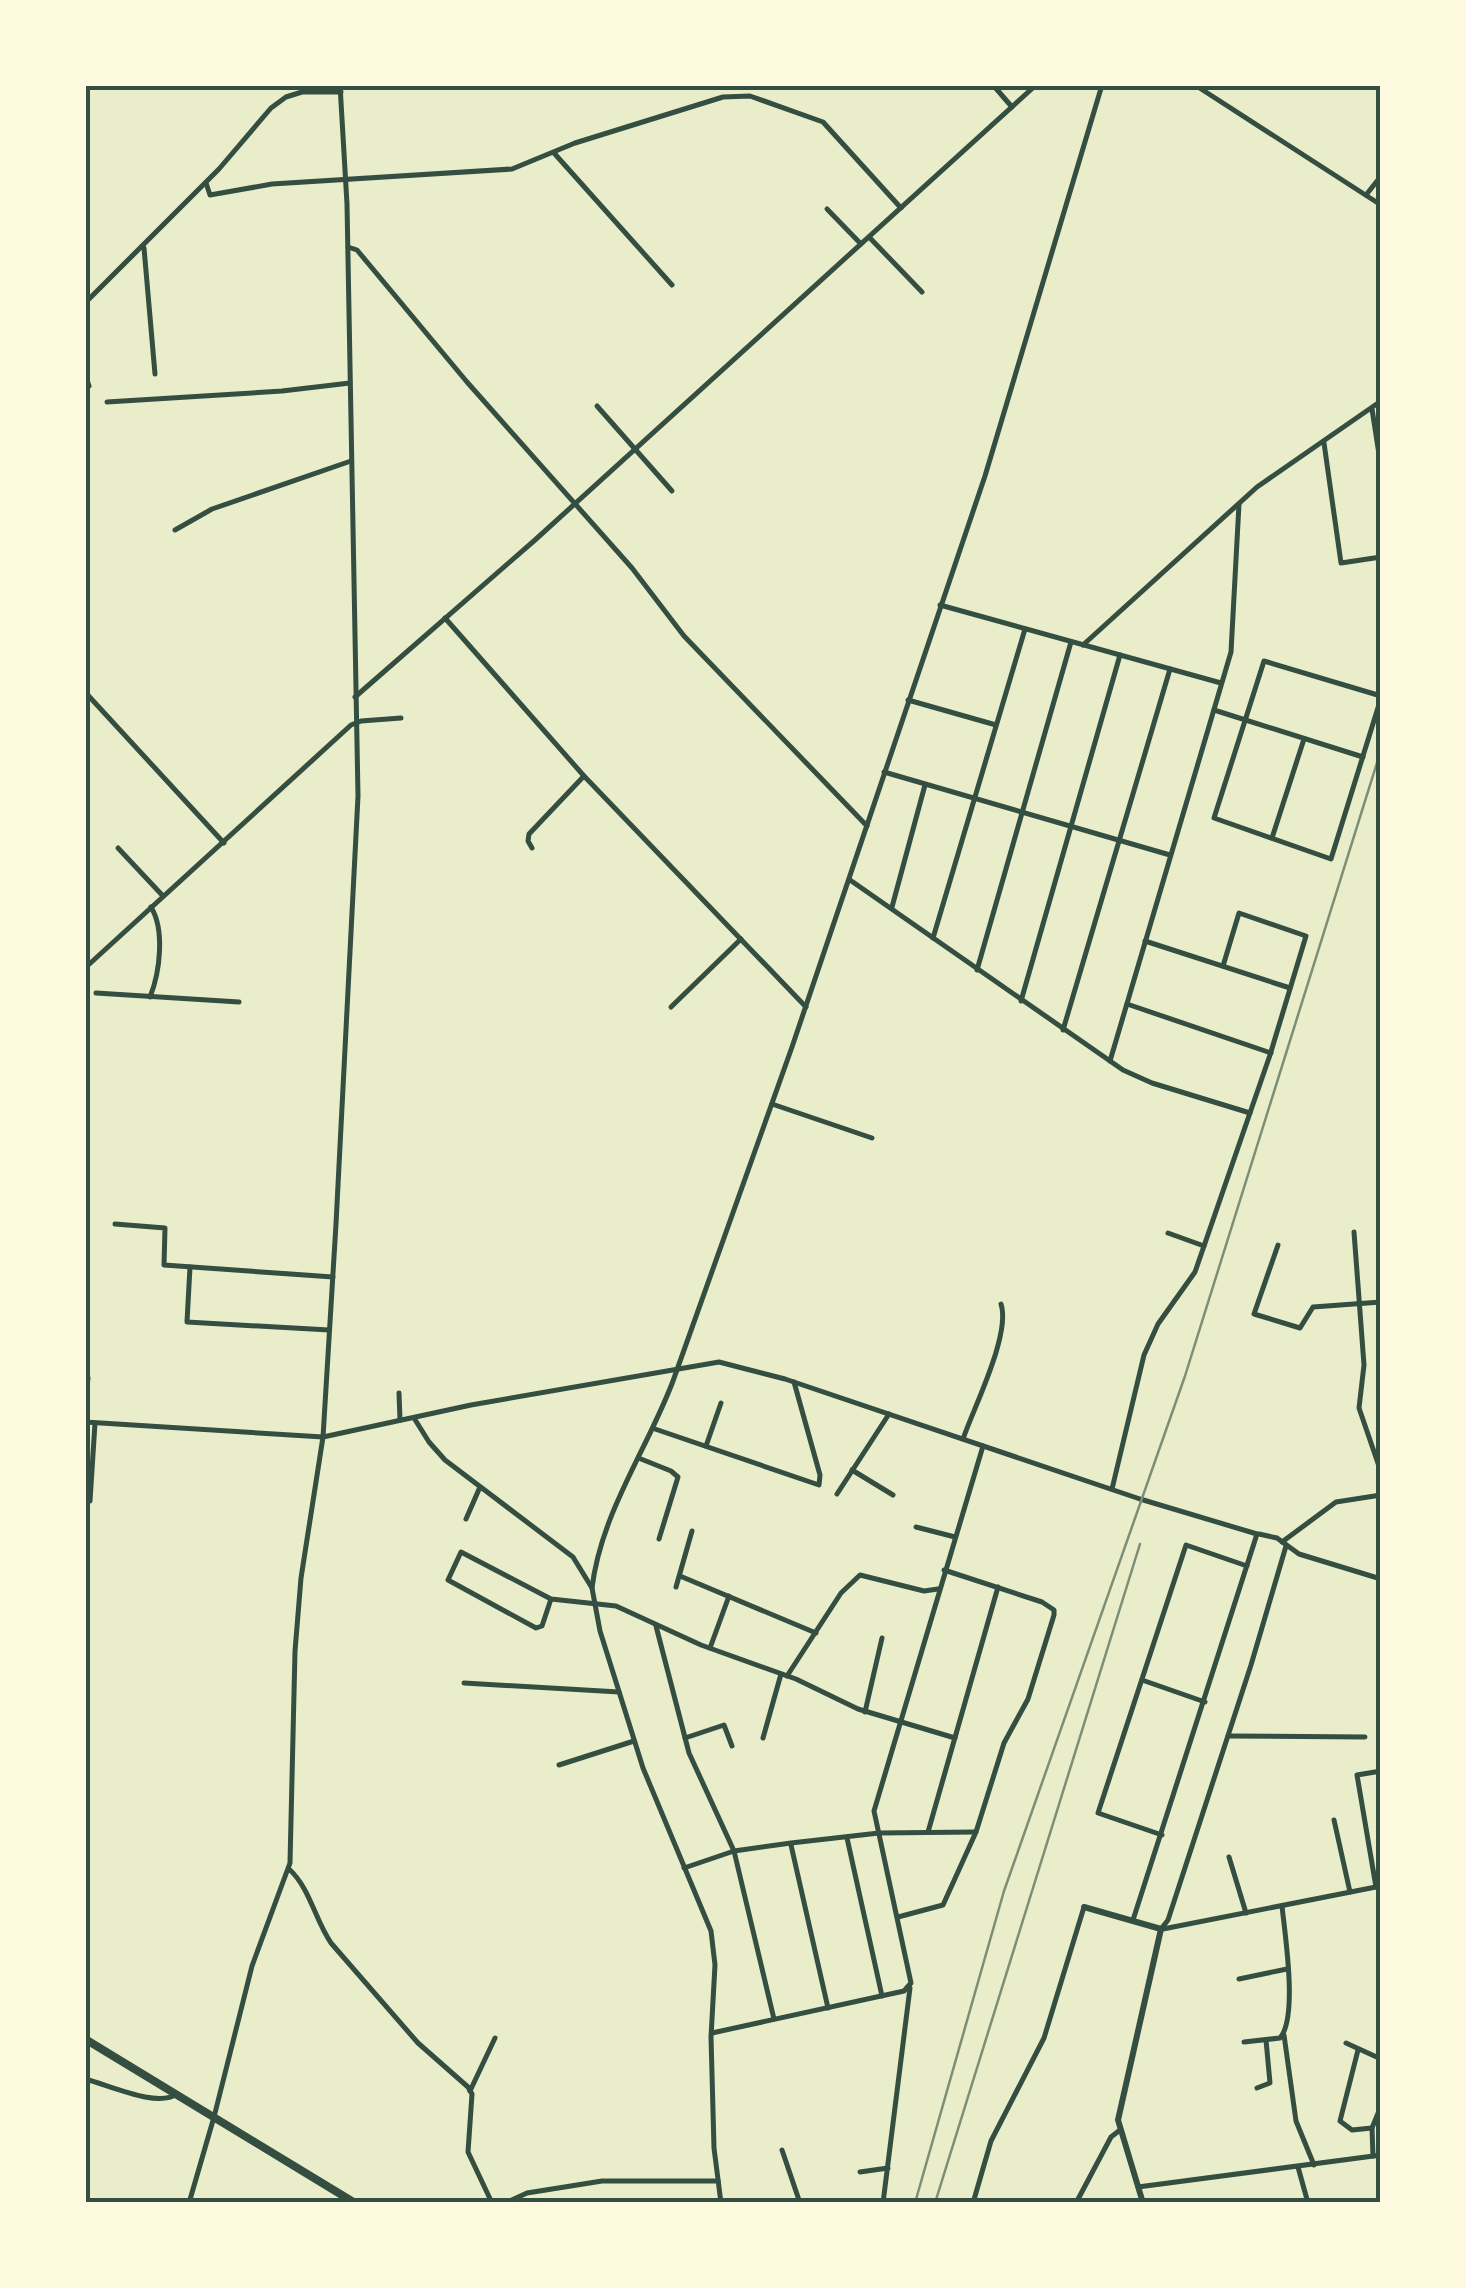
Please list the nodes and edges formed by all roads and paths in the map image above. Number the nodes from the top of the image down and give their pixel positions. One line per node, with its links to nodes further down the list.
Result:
1 (993, 85): 6 (street)
2 (1036, 85): 6 (street)
3 (1102, 85): 40 (street)
4 (1194, 85): 11 (street)
5 (340, 88): 9 (street); 10 (street)
6 (1012, 107): 13 (street)
7 (554, 152): 9 (street); 13 (street); 19 (street)
8 (1381, 176): 11 (street)
9 (345, 180): 10 (street); 18 (street)
10 (206, 183): 17 (street)
11 (1366, 195): 12 (street)
12 (1381, 205)
13 (901, 208): 15 (street)
14 (827, 209): 16 (street)
15 (869, 236): 16 (street); 20 (street)
16 (861, 244): 31 (street)
17 (144, 246): 21 (street); 23 (street)
18 (348, 246): 24 (street); 36 (street)
19 (672, 285)
20 (922, 292)
21 (85, 303)
22 (85, 374): 25 (street)
23 (155, 374)
24 (350, 382): 27 (street); 33 (street)
25 (89, 386)
26 (1381, 400): 29 (street)
27 (107, 402)
28 (597, 406): 31 (street)
29 (1372, 409): 30 (street); 32 (street)
30 (1324, 443): 37 (street); 39 (street)
31 (635, 450): 35 (street); 36 (street)
32 (1380, 455): 34 (street)
33 (351, 461): 38 (street); 49 (street)
34 (1381, 467)
35 (672, 491)
36 (575, 504): 41 (street); 64 (street)
37 (1239, 504): 44 (street); 47 (street)
38 (174, 530)
39 (1381, 557)
40 (940, 606): 42 (street); 51 (street)
41 (446, 618): 49 (street); 60 (street)
42 (1025, 629): 43 (street); 56 (street)
43 (1071, 642): 44 (street); 63 (street)
44 (1084, 645): 45 (street)
45 (1120, 655): 46 (street); 65 (street)
46 (1170, 669): 47 (street); 67 (street)
47 (1222, 684): 52 (street)
48 (85, 692): 68 (street)
49 (356, 697): 55 (street)
50 (1381, 697): 54 (street); 58 (street)
51 (908, 700): 56 (street); 59 (street)
52 (1214, 710): 54 (street); 71 (street)
53 (401, 718): 55 (street)
54 (1244, 720): 57 (street); 66 (street)
55 (355, 723): 68 (street); 102 (street)
56 (996, 725): 62 (street)
57 (1304, 738): 58 (street); 66 (street)
58 (1363, 757): 66 (street)
59 (884, 772): 61 (street); 64 (street)
60 (584, 776): 70 (street); 77 (street)
61 (925, 784): 62 (street); 75 (street)
62 (974, 798): 63 (street); 76 (street)
63 (1023, 812): 65 (street); 81 (street)
64 (867, 826): 72 (street)
65 (1071, 826): 67 (street); 85 (street)
66 (1272, 838)
67 (1120, 841): 71 (street); 90 (street)
68 (224, 843): 73 (street)
69 (118, 848): 73 (street)
70 (532, 848)
71 (1170, 856): 78 (street)
72 (849, 880): 75 (street); 89 (street)
73 (163, 896): 74 (street)
74 (150, 907): 80 (street); 84 (street)
75 (892, 907): 76 (street)
76 (933, 938): 81 (street)
77 (741, 940): 88 (street); 89 (street)
78 (1146, 941): 79 (street); 87 (street)
79 (1223, 966): 82 (street); 82 (street)
80 (85, 968)
81 (977, 970): 85 (street)
82 (1291, 988): 91 (street)
83 (96, 993): 84 (street)
84 (150, 996): 86 (street)
85 (1020, 1001): 90 (street)
86 (240, 1002)
87 (1126, 1004): 91 (street); 92 (street)
88 (671, 1007)
89 (806, 1008): 93 (street)
90 (1064, 1030): 92 (street)
91 (1271, 1053): 94 (street)
92 (1110, 1061): 94 (street)
93 (772, 1104): 95 (street); 107 (street)
94 (1250, 1113): 100 (street)
95 (872, 1138)
96 (115, 1224): 101 (street)
97 (1354, 1232): 105 (street)
98 (1168, 1233): 100 (street)
99 (1278, 1245): 105 (street)
100 (1204, 1246): 127 (street)
101 (190, 1267): 102 (street); 106 (street)
102 (333, 1276): 106 (street)
103 (1381, 1302): 105 (street)
104 (1001, 1304): 120 (street)
105 (1360, 1304): 125 (street)
106 (330, 1330): 119 (street)
107 (677, 1369): 109 (street); 114 (street); 118 (street)
108 (88, 1378): 112 (street)
109 (794, 1382): 113 (street); 121 (street)
110 (398, 1392): 115 (street)
111 (721, 1402): 121 (street)
112 (85, 1408)
113 (889, 1414): 120 (street); 124 (street)
114 (413, 1417): 115 (street); 126 (street)
115 (400, 1420): 119 (street)
116 (85, 1422): 117 (street)
117 (95, 1423): 119 (street); 131 (street)
118 (654, 1429): 121 (street); 123 (street)
119 (323, 1437): 180 (street)
120 (963, 1439): 122 (street)
121 (706, 1446)
122 (982, 1446): 127 (street); 136 (street)
123 (639, 1459): 137 (street); 145 (street)
124 (852, 1470): 128 (street); 129 (street)
125 (1381, 1472)
126 (480, 1486): 132 (street); 145 (street)
127 (1112, 1489): 135 (street)
128 (837, 1494)
129 (893, 1495)
130 (1381, 1495): 138 (street)
131 (90, 1501)
132 (466, 1520)
133 (916, 1527): 136 (street)
134 (692, 1531): 141 (street)
135 (1258, 1534): 138 (street); 139 (street)
136 (954, 1537): 140 (street)
137 (659, 1539)
138 (1284, 1544): 142 (street); 161 (street)
139 (1247, 1566): 155 (street); 158 (street)
140 (944, 1570): 144 (street); 146 (street)
141 (680, 1576): 143 (street); 147 (street)
142 (1381, 1579)
143 (676, 1587)
144 (998, 1587): 165 (street); 172 (street)
145 (592, 1588): 149 (street)
146 (938, 1589): 151 (street); 160 (street)
147 (728, 1596): 151 (street); 153 (street)
148 (551, 1599): 148 (street); 149 (street)
149 (596, 1602): 150 (street); 157 (street)
150 (656, 1624): 153 (street); 163 (street)
151 (816, 1632): 154 (street)
152 (882, 1638): 159 (street)
153 (710, 1648): 154 (street)
154 (784, 1675): 159 (street); 164 (street)
155 (1142, 1680): 158 (street); 174 (street)
156 (464, 1683): 157 (street)
157 (619, 1692): 166 (street)
158 (1204, 1702): 174 (street)
159 (865, 1712): 160 (street)
160 (899, 1724): 165 (street); 173 (street)
161 (1228, 1736): 162 (street); 188 (street)
162 (1365, 1737)
163 (685, 1738): 167 (street); 177 (street)
164 (763, 1738)
165 (955, 1738): 171 (street)
166 (634, 1742): 168 (street); 179 (street)
167 (732, 1746)
168 (559, 1765)
169 (1381, 1771): 181 (street)
170 (1334, 1820): 182 (street)
171 (928, 1832): 172 (street); 173 (street)
172 (976, 1832): 186 (street)
173 (878, 1833): 175 (street); 186 (street)
174 (1162, 1835): 187 (street)
175 (847, 1837): 176 (street); 192 (street)
176 (791, 1844): 177 (street); 193 (street)
177 (734, 1850): 179 (street); 194 (street)
178 (1229, 1857): 185 (street)
179 (684, 1868): 195 (street)
180 (289, 1869): 206 (street); 209 (street)
181 (1378, 1886): 182 (street)
182 (1350, 1892): 183 (street)
183 (1282, 1906): 185 (street); 189 (street)
184 (1084, 1907): 187 (main road); 227 (street)
185 (1246, 1913): 188 (street)
186 (898, 1917): 191 (street)
187 (1133, 1920): 188 (main road)
188 (1162, 1929): 211 (main road)
189 (1288, 1970): 190 (street); 196 (street)
190 (1239, 1978)
191 (910, 1983): 192 (street); 215 (street)
192 (882, 1996): 193 (street)
193 (828, 2008): 194 (street)
194 (774, 2019): 195 (street)
195 (712, 2033): 218 (street)
196 (1284, 2036): 199 (street); 214 (street)
197 (85, 2038): 207 (main road)
198 (495, 2038): 206 (street)
199 (1266, 2040): 200 (street); 205 (street)
200 (1244, 2042)
201 (1346, 2043): 202 (street)
202 (1358, 2050): 203 (street); 210 (street)
203 (1381, 2060)
204 (85, 2079): 207 (street)
205 (1257, 2088)
206 (470, 2090): 222 (street)
207 (177, 2094): 209 (main road)
208 (1381, 2106): 210 (street)
209 (214, 2117): 220 (street); 221 (main road)
210 (1372, 2128): 213 (street)
211 (1120, 2130): 219 (main road); 228 (street)
212 (782, 2150): 225 (street)
213 (1377, 2156): 214 (street)
214 (1314, 2165): 216 (street)
215 (888, 2168): 217 (street); 226 (street)
216 (1298, 2168): 219 (street); 230 (street)
217 (860, 2172)
218 (718, 2181): 223 (street); 224 (street)
219 (1138, 2187): 229 (main road)
220 (189, 2203)
221 (354, 2203)
222 (492, 2203)
223 (505, 2203)
224 (722, 2203)
225 (800, 2203)
226 (883, 2203)
227 (974, 2203)
228 (1076, 2203)
229 (1143, 2203)
230 (1308, 2203)

